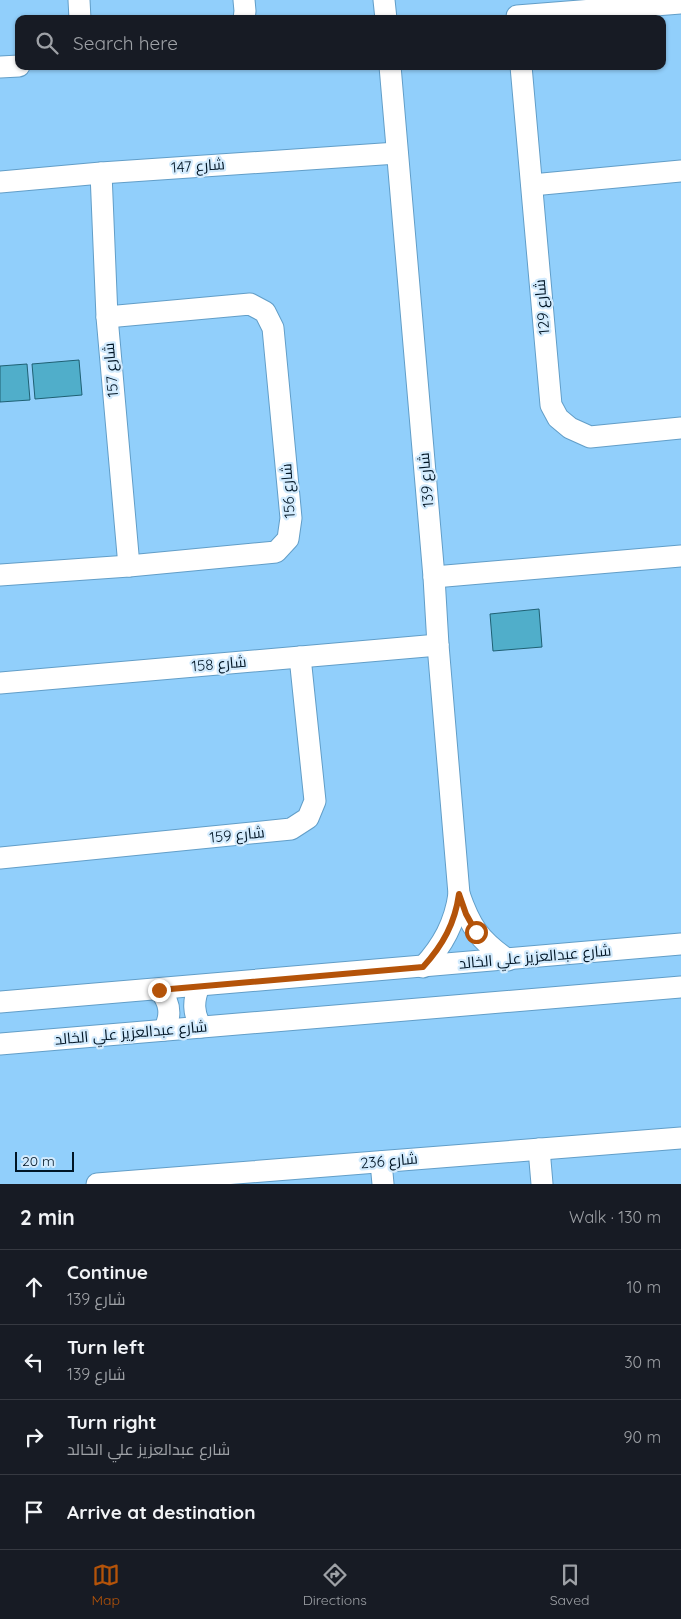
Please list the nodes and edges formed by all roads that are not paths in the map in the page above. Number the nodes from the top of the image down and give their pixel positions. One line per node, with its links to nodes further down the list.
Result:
1 (79, 0): 6 (street)
2 (244, 0): 7 (street)
3 (384, 0): 8 (street)
4 (679, 2): 5 (street)
5 (517, 12)
6 (80, 15)
7 (244, 15)
8 (386, 15)
9 (15, 66): 10 (street)
10 (0, 67)
11 (390, 70): 13 (street, شارع 139)
12 (521, 70): 17 (street, شارع 129)
13 (397, 153): 15 (street, شارع 147); 23 (street, شارع 139)
14 (681, 172): 17 (street)
15 (101, 173): 16 (street, شارع 147); 18 (street, شارع 157)
16 (0, 182)
17 (532, 185): 19 (street, شارع 129)
18 (107, 317): 21 (street, شارع 157); 21 (street, شارع 156)
19 (681, 428)
20 (681, 556): 23 (street)
21 (129, 566): 22 (street, شارع 156)
22 (0, 575)
23 (434, 578): 24 (street, شارع 139)
24 (438, 645): 25 (street, شارع 158); 28 (street, شارع 139)
25 (300, 657): 26 (street, شارع 158); 27 (street, شارع 159)
26 (0, 682)
27 (0, 858)
28 (459, 894): 30 (street, شارع 139); 31 (street, شارع 139)
29 (681, 944): 30 (street, شارع عبدالعزيز علي الخالد)
30 (508, 960): 31 (street, شارع عبدالعزيز علي الخالد)
31 (423, 967): 32 (street, شارع عبدالعزيز علي الخالد)
32 (199, 986): 34 (street, شارع عبدالعزيز علي الخالد); 36 (street)
33 (681, 987): 36 (street, شارع عبدالعزيز علي الخالد)
34 (159, 990): 35 (street, شارع عبدالعزيز علي الخالد); 37 (street)
35 (0, 1002)
36 (201, 1027): 37 (street, شارع عبدالعزيز علي الخالد)
37 (164, 1030): 38 (street, شارع عبدالعزيز علي الخالد)
38 (0, 1044)
39 (681, 1138): 40 (street, شارع 236)
40 (539, 1149): 41 (street, شارع 236); 45 (street)
41 (381, 1162): 42 (street, شارع 236); 44 (street)
42 (193, 1180): 43 (street, شارع 236)
43 (97, 1184)
44 (383, 1184)
45 (542, 1184)

